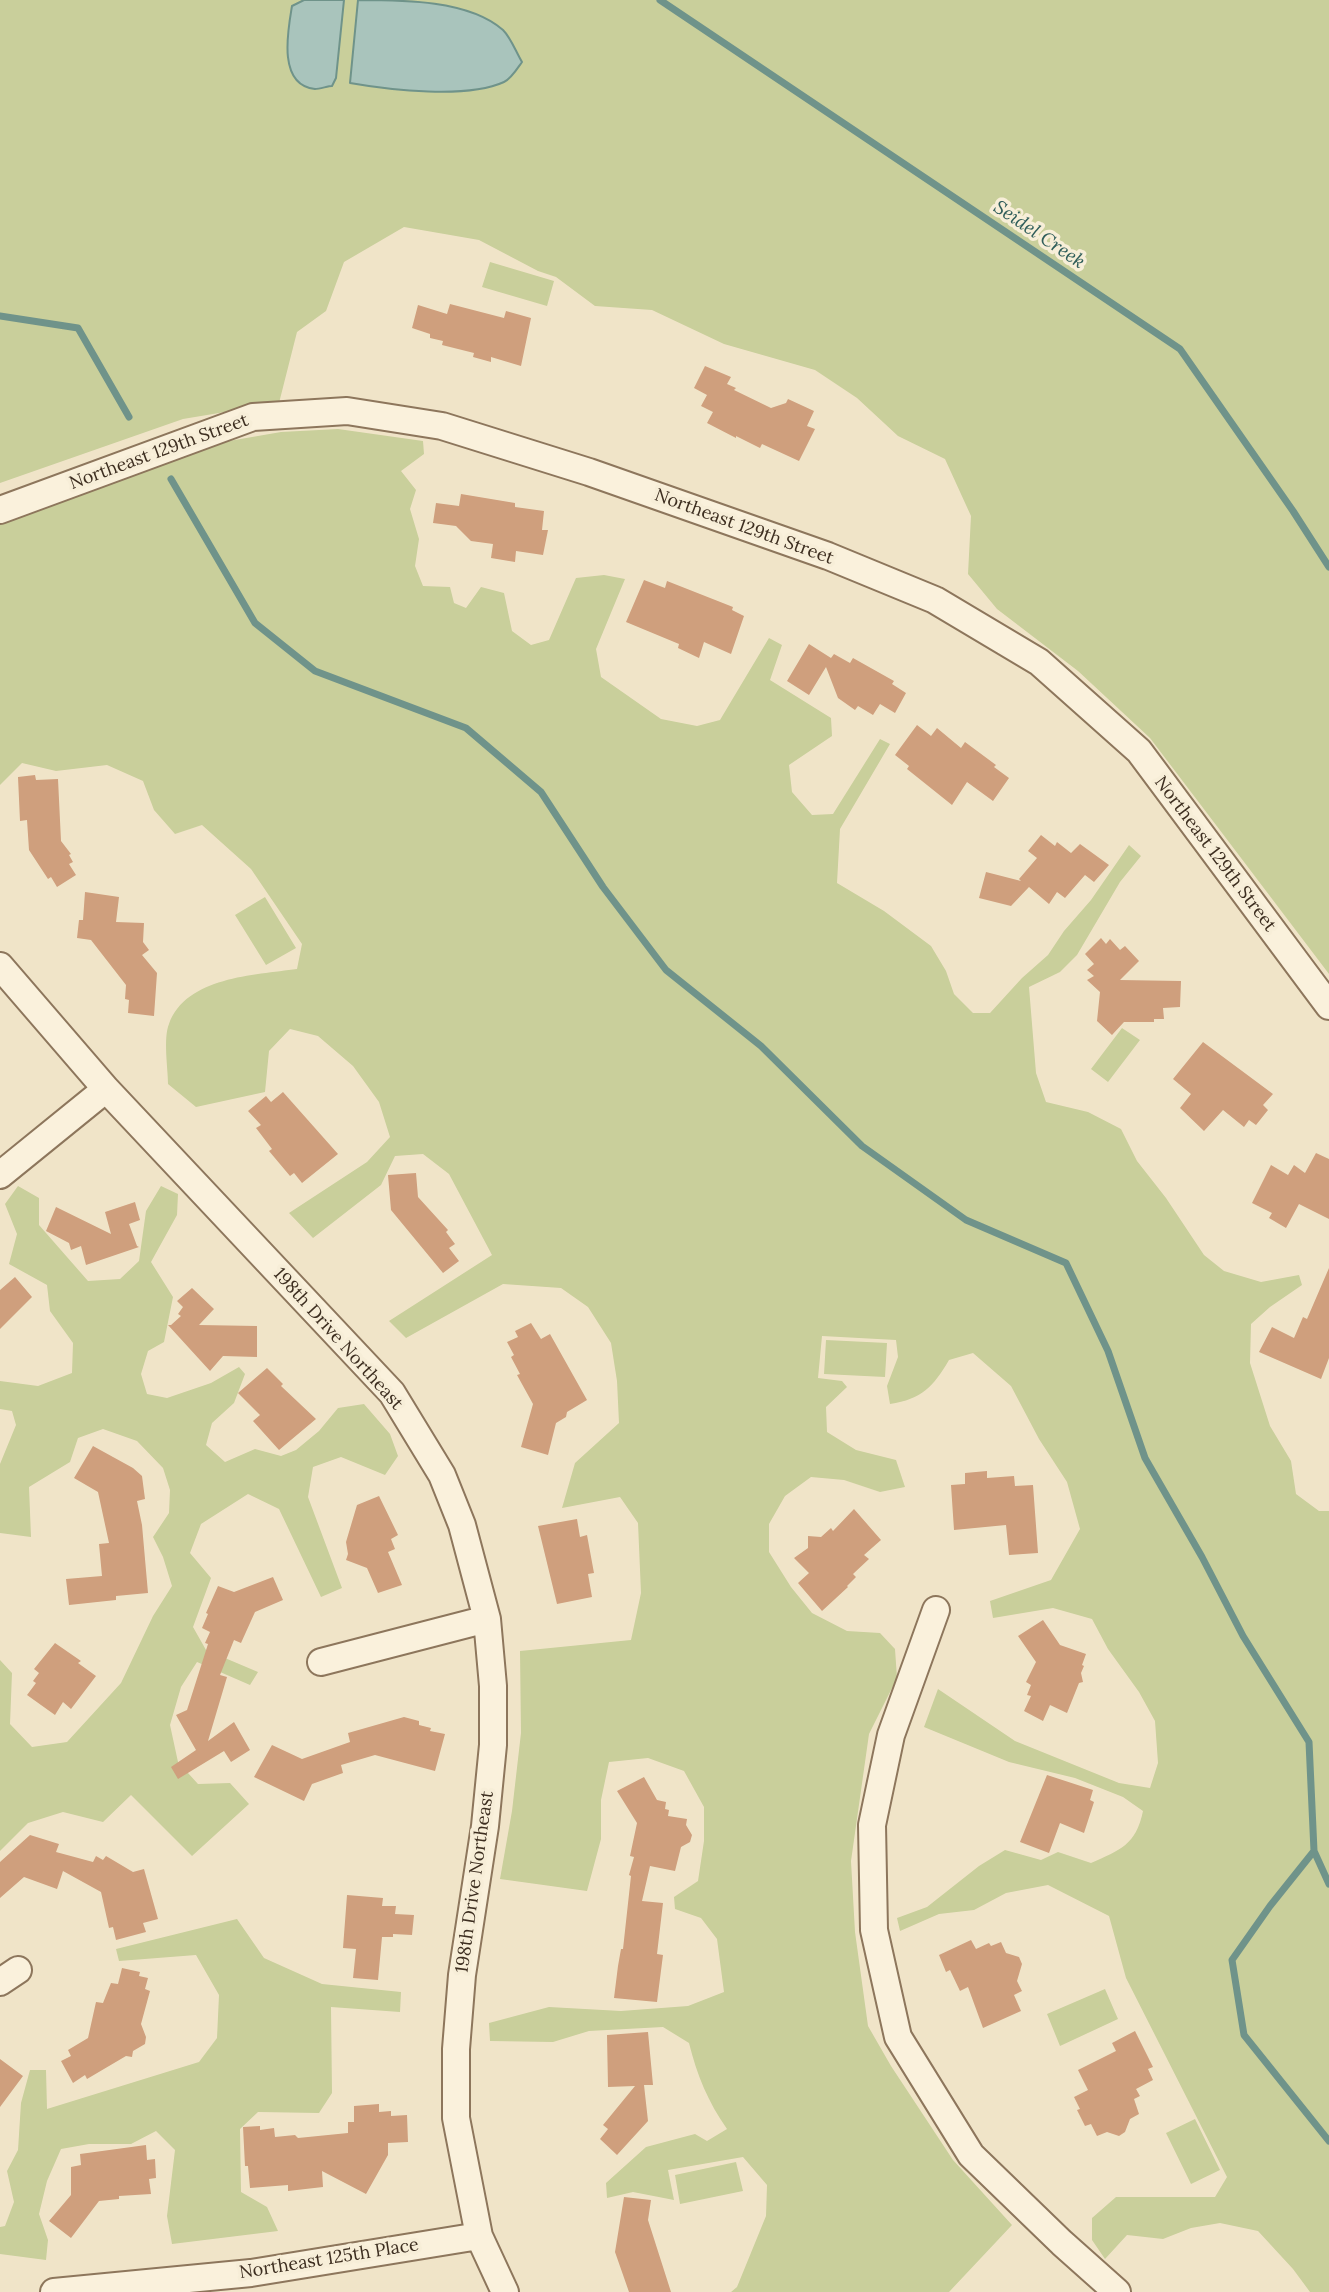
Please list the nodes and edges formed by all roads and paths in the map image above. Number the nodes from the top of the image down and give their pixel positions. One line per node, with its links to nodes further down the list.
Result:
1 (0, 510): 3 (street, Northeast 129th Street)
2 (0, 966): 4 (street, 198th Drive Northeast)
3 (1329, 1006)
4 (106, 1090): 5 (street); 7 (street, 198th Drive Northeast)
5 (0, 1175)
6 (936, 1610): 12 (street)
7 (487, 1619): 8 (street); 9 (street, 198th Drive Northeast)
8 (321, 1662)
9 (479, 2236): 10 (street, Northeast 125th Place); 11 (street, 198th Drive Northeast)
10 (54, 2292)
11 (505, 2292)
12 (1117, 2292)

